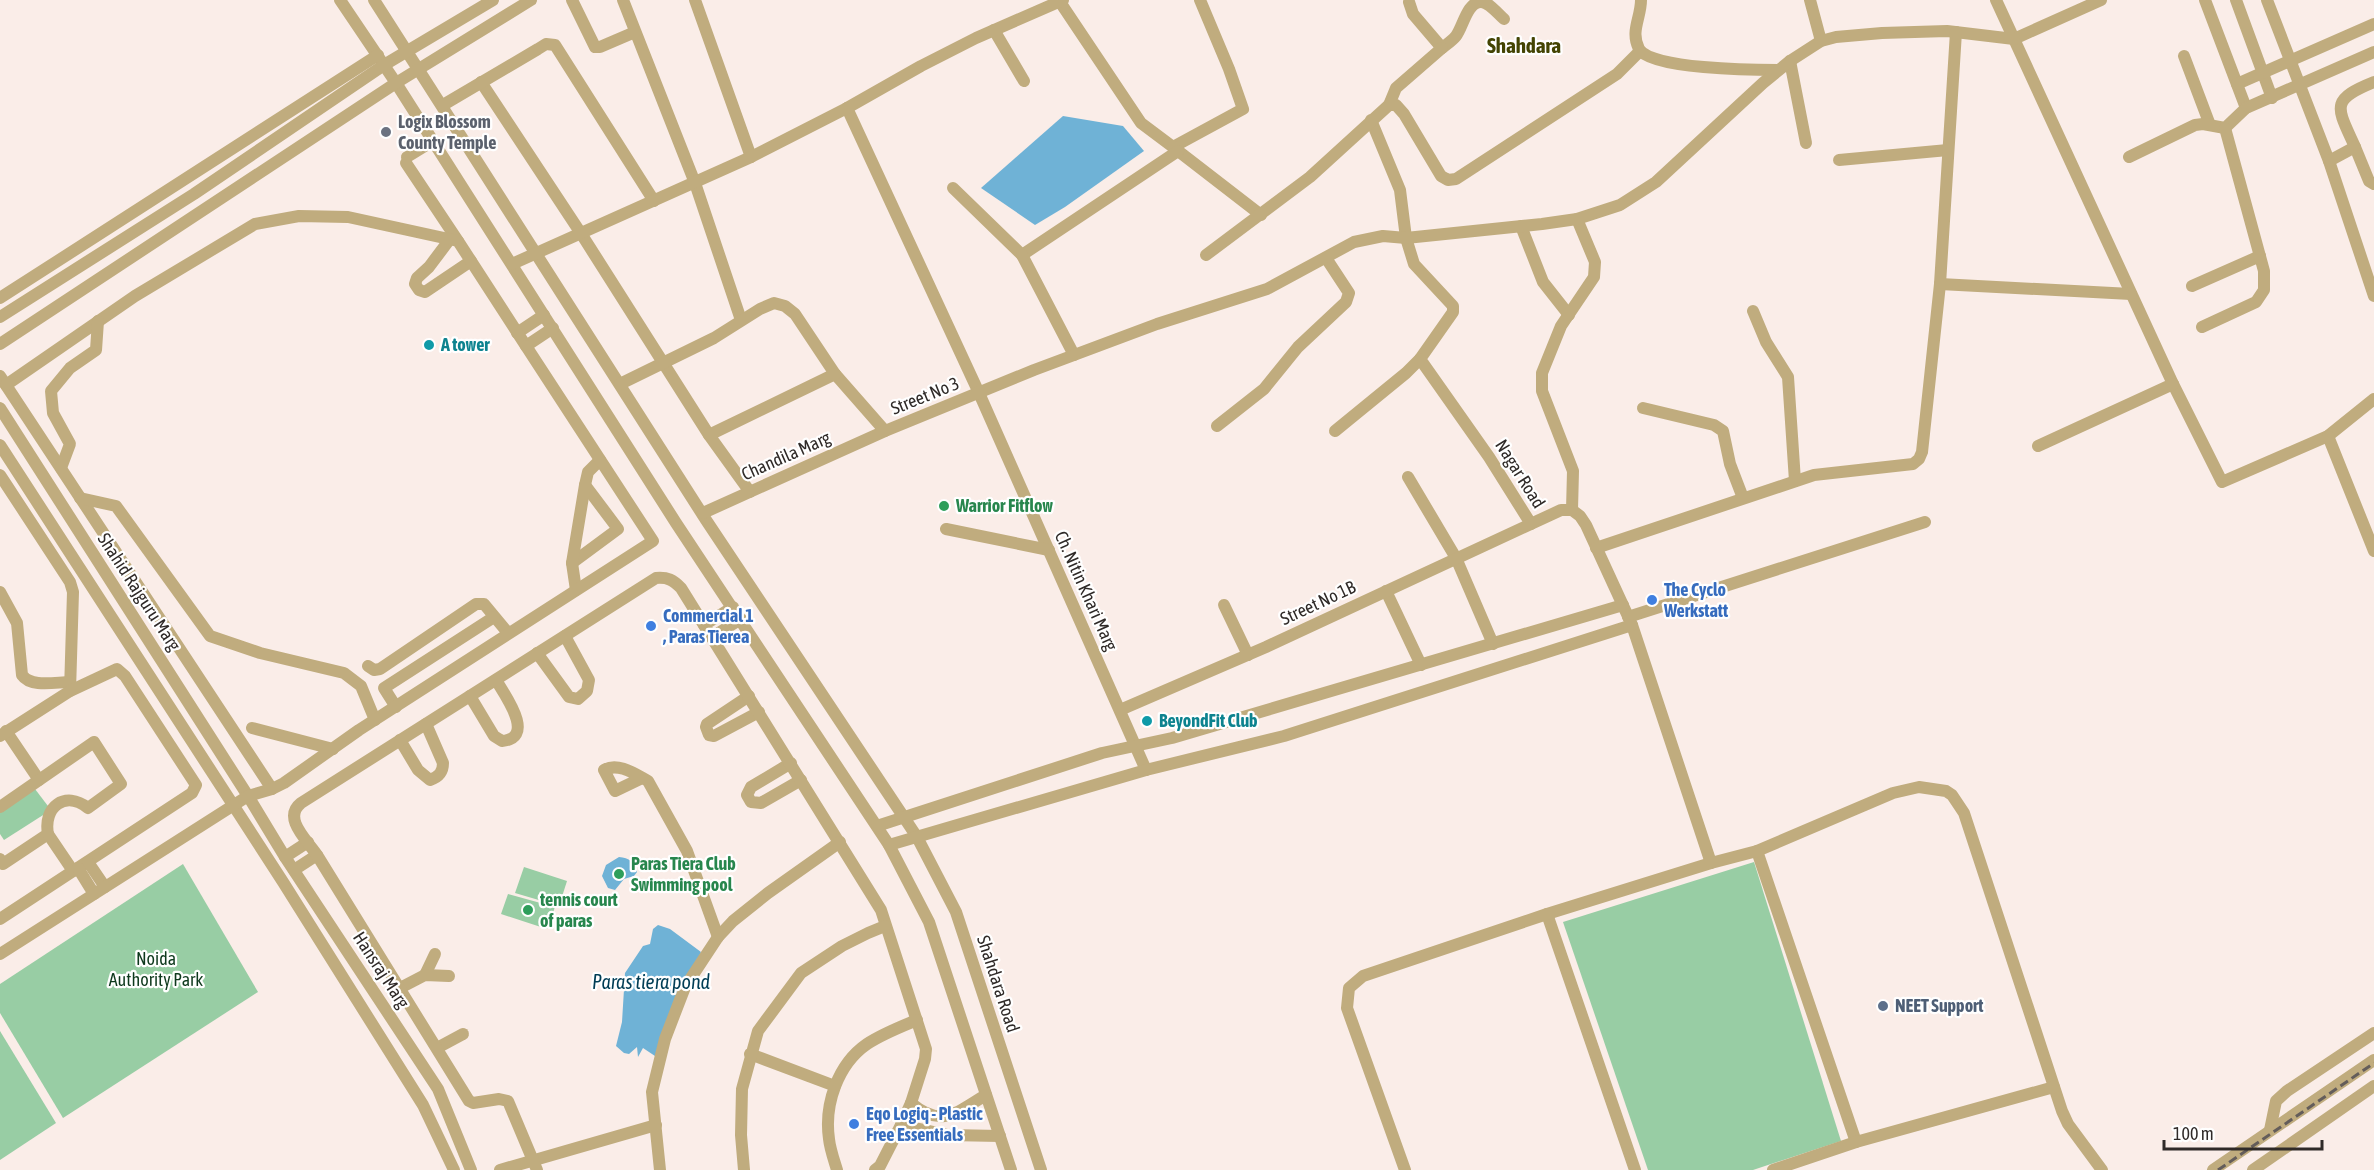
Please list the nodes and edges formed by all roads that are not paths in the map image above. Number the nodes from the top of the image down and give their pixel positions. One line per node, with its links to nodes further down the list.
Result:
1 (340, 0): 30 (street)
2 (374, 0): 26 (street, Shahdara Road)
3 (493, 0): 26 (street)
4 (531, 0): 33 (street)
5 (572, 0): 21 (street)
6 (623, 0): 21 (street)
7 (695, 0): 55 (street)
8 (1200, 0): 53 (street)
9 (1641, 0): 27 (street)
10 (1810, 0): 24 (street)
11 (1996, 0): 23 (street)
12 (2101, 0): 23 (street)
13 (2205, 0): 40 (street)
14 (2236, 0): 35 (street)
15 (2267, 0): 32 (street)
16 (1062, 1): 20 (street); 53 (street)
17 (1408, 2): 25 (street)
18 (1504, 19): 25 (street)
19 (2374, 24): 32 (street)
20 (994, 30): 36 (street); 45 (street)
21 (635, 32): 59 (street)
22 (1956, 32): 23 (street); 24 (street); 54 (street)
23 (2014, 39): 78 (street)
24 (1821, 41): 31 (street, Street No 3)
25 (1442, 48): 44 (street)
26 (408, 51): 30 (street); 33 (street, Shahdara Road)
27 (1640, 51): 34 (street); 44 (street)
28 (2374, 52): 41 (street)
29 (2184, 56): 48 (street)
30 (381, 60): 39 (street); 80 (street); 84 (street)
31 (1790, 61): 34 (street, Street No 3); 51 (street)
32 (2290, 61): 35 (street); 41 (street)
33 (420, 69): 39 (street); 43 (street, Shahdara Road)
34 (1778, 70): 64 (street, Street No 3)
35 (2263, 72): 40 (street); 42 (street)
36 (1024, 81)
37 (481, 82): 43 (street); 62 (street); 66 (street)
38 (2374, 82): 52 (street)
39 (396, 83): 50 (street); 90 (street)
40 (2237, 84): 46 (street)
41 (2299, 86): 42 (street); 58 (street)
42 (2272, 98): 46 (street)
43 (443, 105): 69 (street, Shahdara Road)
44 (1389, 105): 47 (street)
45 (847, 108): 55 (street); 99 (street, Ch. Nitin Khari Marg)
46 (2246, 108): 49 (street)
47 (1371, 120): 63 (street); 67 (street)
48 (2210, 125): 49 (street); 56 (street)
49 (2225, 128): 72 (street)
50 (433, 141): 68 (street); 75 (street)
51 (1806, 143)
52 (2355, 147): 58 (street); 60 (street)
53 (1175, 149): 63 (street); 70 (street)
54 (1948, 150): 57 (street); 76 (street)
55 (751, 157): 59 (street)
56 (2129, 157)
57 (1839, 160)
58 (2329, 161): 79 (street)
59 (694, 183): 62 (street); 85 (street)
60 (2374, 184)
61 (953, 188): 70 (street)
62 (654, 201): 66 (street)
63 (1261, 215): 71 (street)
64 (1577, 219): 65 (street, Street No 3); 83 (street, Nagar Road)
65 (1521, 226): 67 (street, Street No 3); 83 (street)
66 (582, 235): 69 (street); 94 (street)
67 (1406, 238): 73 (street, Street No 3); 93 (street)
68 (454, 240): 74 (street); 74 (street); 86 (street)
69 (537, 253): 75 (street); 97 (street, Shahdara Road)
70 (1022, 255): 92 (street)
71 (1206, 255)
72 (2260, 256): 77 (street); 87 (street)
73 (1326, 258): 92 (street, Street No 3); 103 (street)
74 (471, 261): 89 (street)
75 (512, 264): 82 (street)
76 (1940, 284): 78 (street); 114 (street)
77 (2192, 286)
78 (2131, 294): 98 (street)
79 (2374, 296)
80 (0, 298)
81 (1754, 311): 114 (street)
82 (544, 315): 88 (street); 89 (street)
83 (1569, 315): 119 (street, Nagar Road)
84 (0, 317)
85 (741, 320): 94 (street); 95 (street)
86 (98, 321): 96 (street); 111 (street)
87 (2202, 327)
88 (553, 328): 91 (street); 133 (street)
89 (517, 333): 91 (street)
90 (0, 344)
91 (526, 346): 110 (street)
92 (1074, 355): 99 (street, Street No 3)
93 (1420, 359): 105 (street); 122 (street, Nagar Road)
94 (663, 363): 97 (street); 106 (street)
95 (835, 374): 104 (street); 106 (street)
96 (3, 380): 111 (street)
97 (620, 384): 120 (street, Shahdara Road)
98 (2173, 384): 107 (street); 109 (street)
99 (979, 393): 104 (street, Street No 3); 125 (street, Ch. Nitin Khari Marg)
100 (2374, 399): 107 (street)
101 (0, 408): 168 (street, Shahid Rajguru Marg)
102 (1643, 408): 118 (street)
103 (1217, 426)
104 (885, 431): 116 (street, Chandila Marg)
105 (1335, 431)
106 (710, 435): 116 (street)
107 (2328, 436): 126 (street)
108 (0, 445): 144 (street, Shahid Rajguru Marg)
109 (2038, 446)
110 (600, 460): 115 (street); 129 (street)
111 (61, 468): 117 (street)
112 (0, 475): 149 (street)
113 (1408, 477): 127 (street)
114 (1795, 481): 118 (street)
115 (585, 485): 128 (street); 128 (street)
116 (750, 492): 120 (street, Chandila Marg)
117 (80, 498): 155 (street); 167 (street)
118 (1743, 498): 124 (street)
119 (1572, 510): 122 (street, Nagar Road); 124 (street)
120 (703, 513): 171 (street, Shahdara Road)
121 (1925, 522): 135 (street)
122 (1531, 524): 127 (street, Street No 1B)
123 (946, 530): 125 (street)
124 (1596, 548): 135 (street)
125 (1049, 550): 153 (street, Ch. Nitin Khari Marg)
126 (2374, 551)
127 (1456, 558): 130 (street, Street No 1B); 141 (street)
128 (572, 563): 129 (street)
129 (576, 590): 138 (street)
130 (1386, 591): 143 (street, Street No 1B); 145 (street)
131 (0, 592): 149 (street)
132 (1224, 605): 143 (street)
133 (733, 607): 136 (street); 137 (street)
134 (494, 616): 138 (street); 146 (street); 152 (street)
135 (1628, 616): 141 (street); 163 (street); 182 (street)
136 (741, 619): 140 (street); 172 (street)
137 (704, 625): 139 (street); 140 (street)
138 (508, 633): 152 (street)
139 (565, 636): 142 (street); 142 (street)
140 (712, 637): 151 (street)
141 (1493, 644): 145 (street)
142 (537, 653): 148 (street)
143 (1248, 655): 153 (street, Street No 1B)
144 (138, 657): 147 (street); 169 (street, Shahid Rajguru Marg)
145 (1420, 665): 160 (street)
146 (368, 666)
147 (117, 669): 149 (street); 183 (street)
148 (496, 680): 150 (street); 150 (street)
149 (70, 687): 158 (street)
150 (470, 696): 156 (street)
151 (749, 696): 154 (street); 154 (street)
152 (396, 706): 155 (street)
153 (1119, 710): 160 (street, Ch. Nitin Khari Marg)
154 (759, 712): 162 (street)
155 (375, 720): 161 (street)
156 (426, 724): 159 (street); 159 (street)
157 (252, 728): 161 (street)
158 (3, 734): 165 (street)
159 (400, 740): 175 (street)
160 (1136, 747): 163 (street, Ch. Nitin Khari Marg); 171 (street)
161 (333, 749): 167 (street)
162 (791, 763): 166 (street); 166 (street)
163 (1146, 770): 174 (street)
164 (642, 778): 189 (street)
165 (39, 780): 170 (street); 173 (street)
166 (801, 780): 176 (street)
167 (272, 789): 168 (street)
168 (248, 796): 169 (street); 180 (street, Hansraj Marg)
169 (233, 806): 185 (street); 212 (street, Hansraj Marg)
170 (0, 807)
171 (903, 818): 172 (street); 174 (street, Shahdara Road)
172 (877, 826): 177 (street)
173 (48, 834): 181 (street); 183 (street)
174 (917, 837): 177 (street); 220 (street, Shahdara Road)
175 (308, 842): 179 (street); 180 (street)
176 (840, 842): 188 (street); 189 (street)
177 (889, 845): 204 (street)
178 (1757, 851): 182 (street); 203 (street); 210 (street)
179 (317, 855): 184 (street); 194 (street)
180 (285, 857): 184 (street, Hansraj Marg)
181 (0, 859)
182 (1711, 862): 186 (street)
183 (80, 867): 185 (street); 187 (street)
184 (294, 870): 213 (street, Hansraj Marg)
185 (99, 890): 190 (street)
186 (1547, 914): 221 (street); 222 (street)
187 (0, 919)
188 (885, 926): 195 (street); 199 (street)
189 (718, 937): 206 (street)
190 (0, 954)
191 (435, 954): 192 (street)
192 (425, 975): 193 (street); 194 (street)
193 (449, 976)
194 (400, 988): 198 (street)
195 (917, 1020): 201 (street); 205 (street)
196 (2374, 1033): 208 (street)
197 (464, 1034): 198 (street)
198 (437, 1047): 211 (street)
199 (750, 1054): 201 (street); 216 (street)
200 (2374, 1060): 208 (street)
201 (835, 1086): 217 (street)
202 (2374, 1086): 226 (street)
203 (2054, 1088): 210 (street); 224 (street)
204 (986, 1095): 205 (street); 209 (street)
205 (911, 1102): 207 (street)
206 (656, 1125): 211 (street); 215 (street)
207 (901, 1125): 209 (street); 218 (street)
208 (2270, 1130): 225 (street)
209 (1000, 1136): 219 (street)
210 (1856, 1142): 223 (street)
211 (536, 1165): 214 (street)
212 (454, 1170)
213 (471, 1170)
214 (500, 1170)
215 (660, 1170)
216 (744, 1170)
217 (837, 1170)
218 (875, 1170)
219 (1011, 1170)
220 (1041, 1170)
221 (1405, 1170)
222 (1635, 1170)
223 (1773, 1170)
224 (2102, 1170)
225 (2213, 1170)
226 (2253, 1170)

